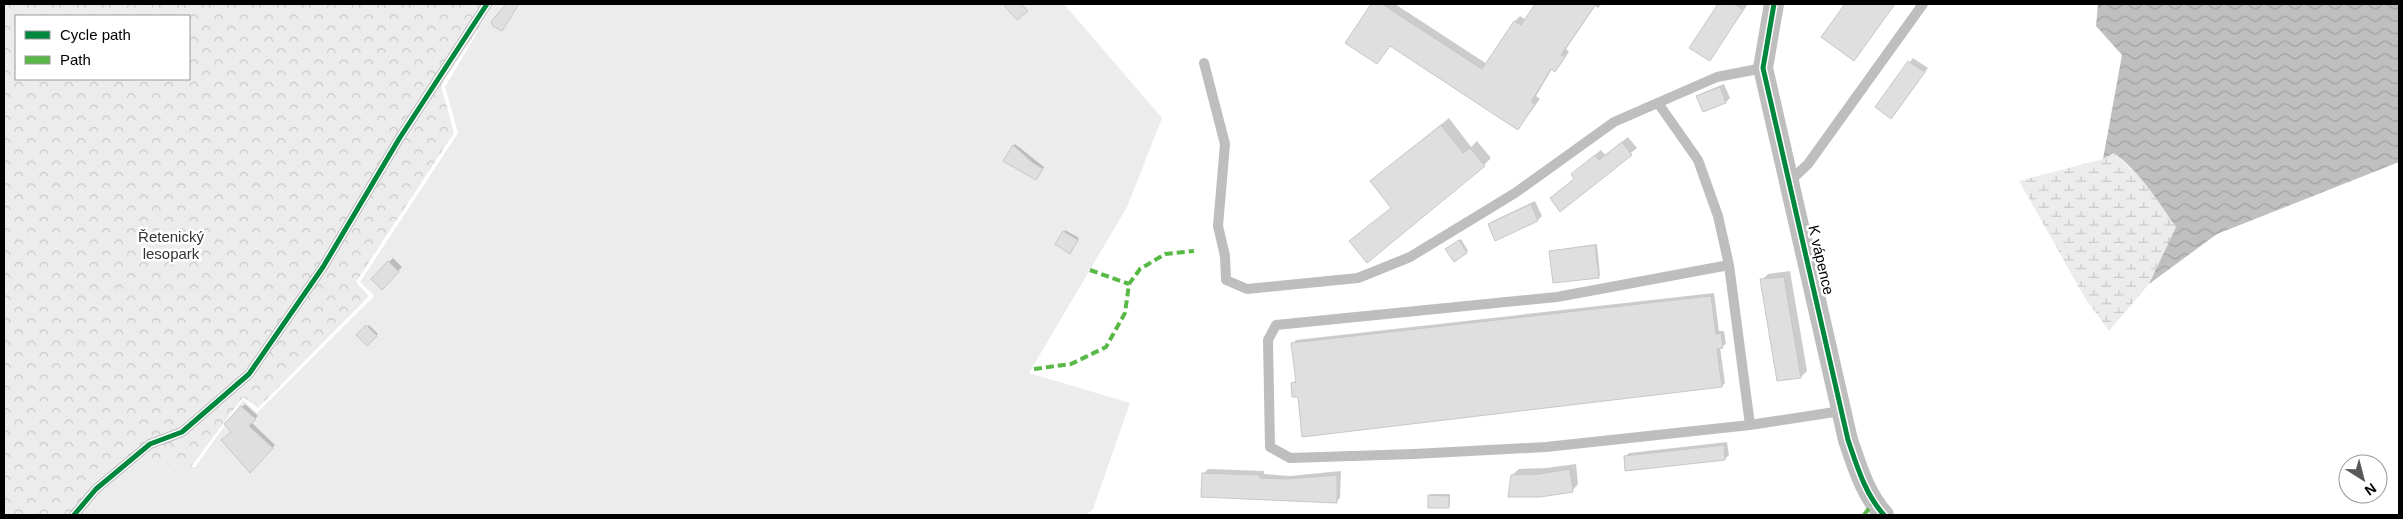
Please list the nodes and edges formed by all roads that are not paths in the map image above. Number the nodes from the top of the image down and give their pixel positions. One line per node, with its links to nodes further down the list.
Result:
1 (487, 4): 11 (lane)
2 (1774, 4): 5 (street, K vápence)
3 (1923, 4): 7 (lane)
4 (1204, 63): 6 (lane)
5 (1763, 68): 6 (lane); 7 (street, K vápence)
6 (1658, 103): 8 (lane)
7 (1790, 181): 9 (street, K vápence)
8 (1729, 265): 10 (lane); 10 (lane)
9 (1841, 411): 10 (lane); 12 (street, K vápence)
10 (1750, 425)
11 (74, 515)
12 (1884, 515)

